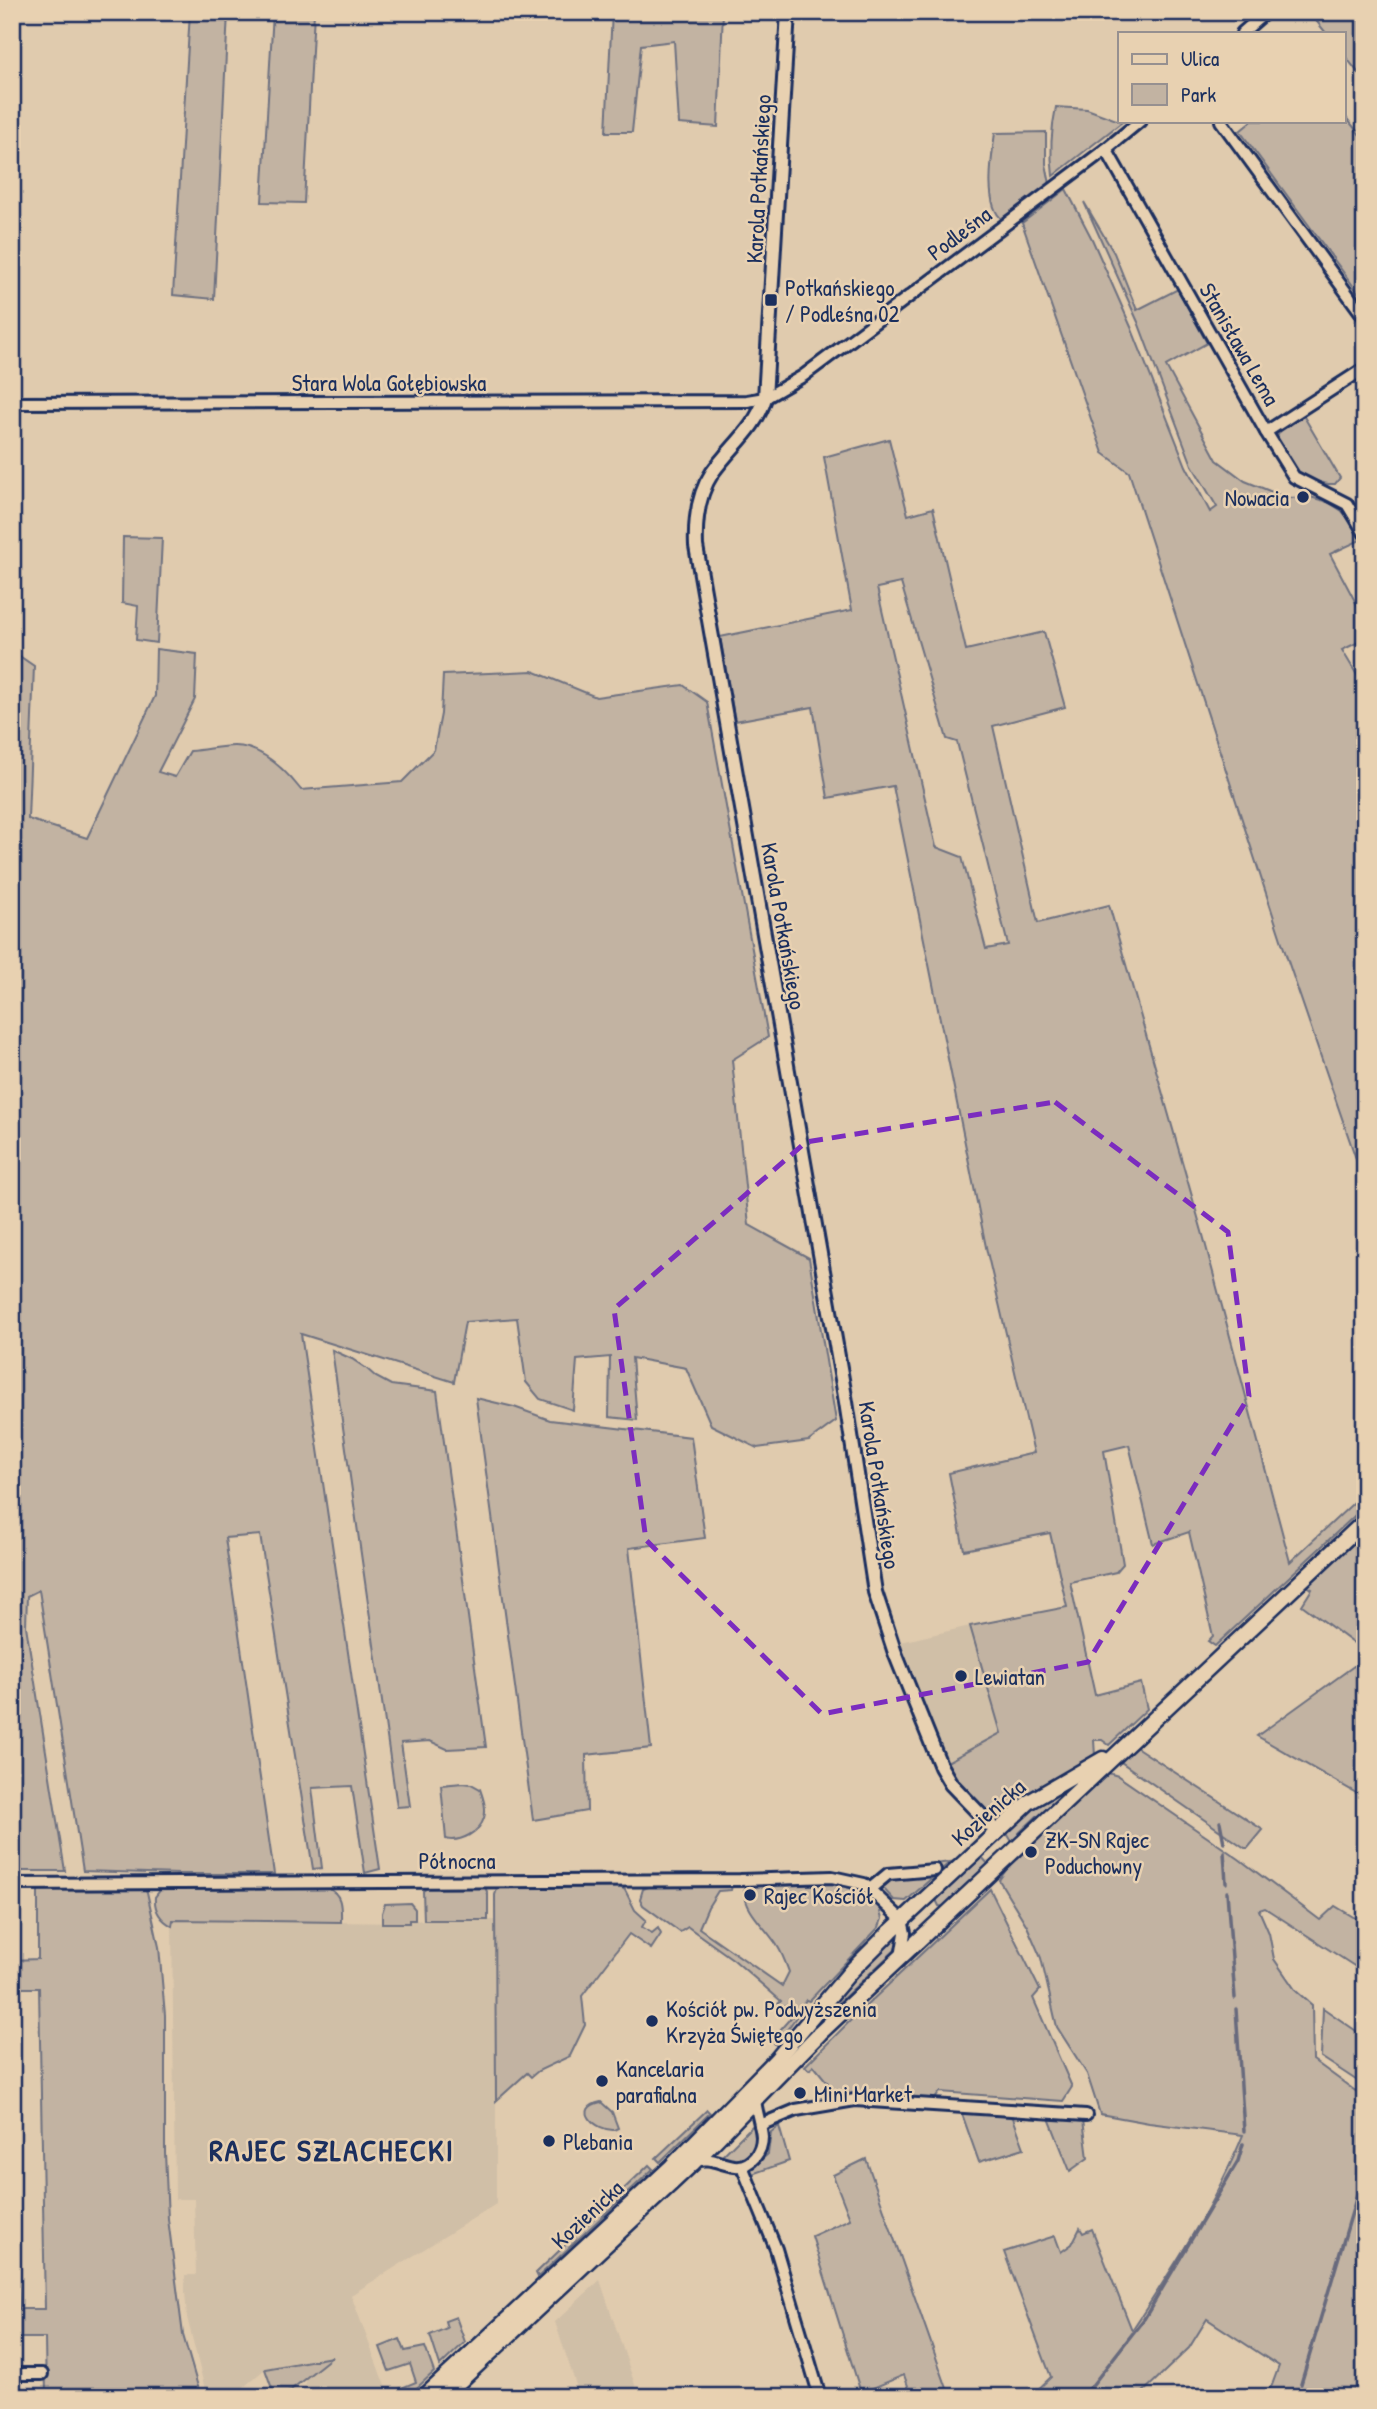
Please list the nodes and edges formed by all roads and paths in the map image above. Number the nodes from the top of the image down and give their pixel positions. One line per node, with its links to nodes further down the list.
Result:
1 (788, 12): 9 (street, Karola Potkańskiego)
2 (1266, 12): 3 (street)
3 (1243, 32)
4 (1138, 122): 6 (street, Podleśna)
5 (1222, 122): 7 (street)
6 (1106, 149): 9 (street, Podleśna); 11 (street, Stanisława Lema)
7 (1365, 318)
8 (1365, 368): 11 (street)
9 (765, 398): 10 (street, Stara Wola Gołębiowska); 15 (street, Karola Potkańskiego)
10 (12, 403)
11 (1266, 432): 12 (street, Stanisława Lema)
12 (1365, 534)
13 (1365, 1521): 14 (main road, Kozienicka)
14 (1117, 1753): 16 (main road, Kozienicka); 18 (main road, Kozienicka)
15 (978, 1812): 16 (street, Karola Potkańskiego); 17 (street)
16 (997, 1832): 17 (main road, Kozienicka); 18 (main road)
17 (982, 1846): 18 (main road); 22 (main road, Kozienicka)
18 (1006, 1852): 24 (main road, Kozienicka)
19 (934, 1870): 21 (street)
20 (12, 1884): 21 (street, Północna)
21 (870, 1889): 23 (street, Północna)
22 (930, 1895): 24 (main road); 25 (main road, Kozienicka)
23 (891, 1910): 25 (street, Północna); 26 (street)
24 (948, 1913): 27 (main road, Kozienicka)
25 (902, 1920): 26 (main road, Kozienicka); 27 (street)
26 (891, 1931): 30 (main road, Kozienicka)
27 (901, 1957): 28 (main road, Kozienicka)
28 (755, 2099): 31 (street); 32 (main road, Kozienicka)
29 (1086, 2115): 31 (street)
30 (713, 2124): 32 (street); 36 (main road, Kozienicka)
31 (760, 2125): 33 (street)
32 (711, 2153): 33 (street); 37 (main road, Kozienicka)
33 (742, 2166): 38 (street)
34 (12, 2374): 35 (street)
35 (42, 2374)
36 (424, 2397)
37 (443, 2397)
38 (820, 2397)

